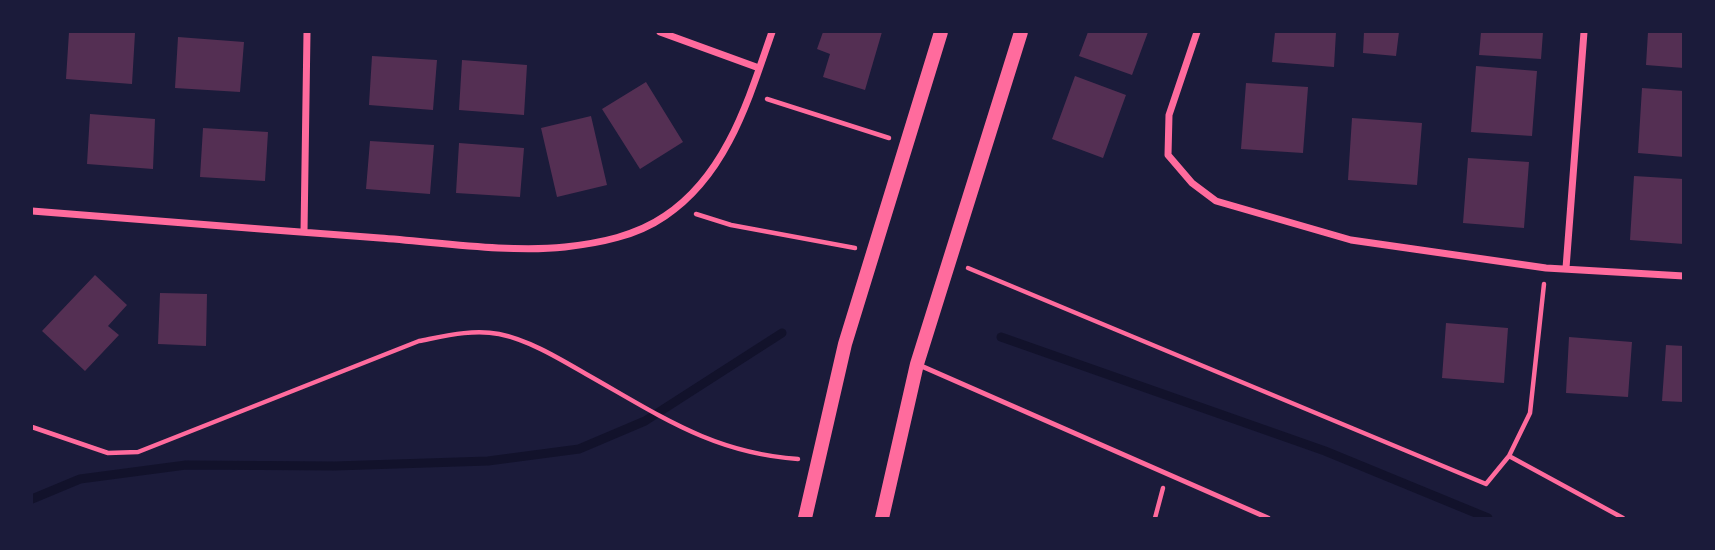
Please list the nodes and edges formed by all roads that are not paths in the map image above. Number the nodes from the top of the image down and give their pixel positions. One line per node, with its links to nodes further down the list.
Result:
1 (307, 32): 10 (street)
2 (660, 32): 8 (street)
3 (772, 32): 8 (street)
4 (941, 32): 14 (main road)
5 (1021, 32): 13 (main road)
6 (1197, 32): 11 (street)
7 (1584, 32): 11 (street)
8 (759, 68): 10 (street)
9 (32, 211): 10 (street)
10 (304, 232)
11 (1566, 268): 12 (street)
12 (1684, 276)
13 (917, 364): 15 (main road); 16 (lane)
14 (805, 519)
15 (882, 519)
16 (1268, 519)

